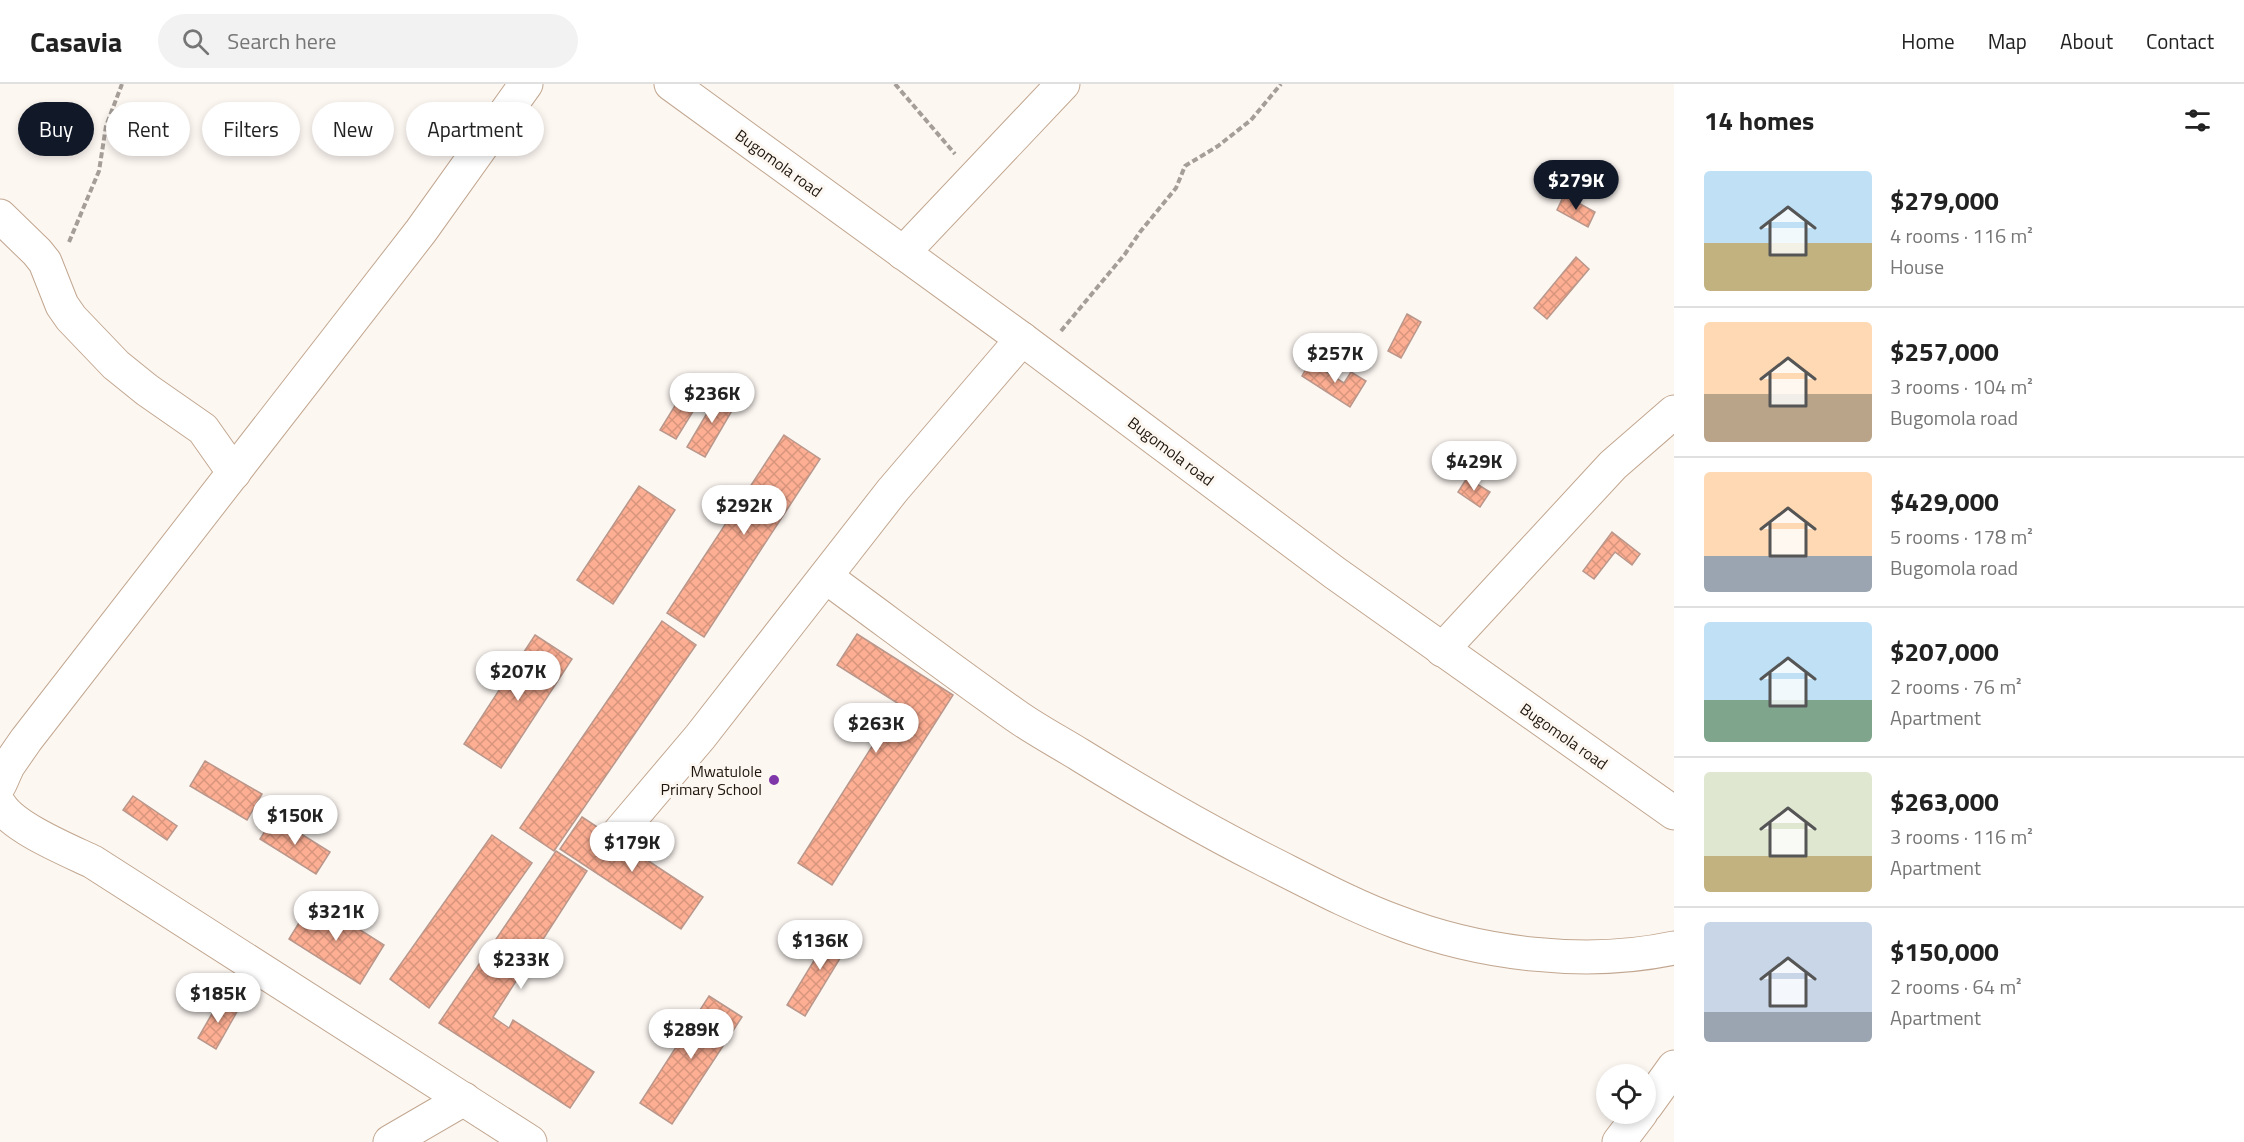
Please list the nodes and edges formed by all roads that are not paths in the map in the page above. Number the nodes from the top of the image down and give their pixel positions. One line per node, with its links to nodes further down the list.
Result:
1 (526, 84): 8 (street)
2 (671, 84): 5 (street, Bugomola road)
3 (1063, 84): 5 (street)
4 (0, 216): 8 (street)
5 (903, 253): 6 (street, Bugomola road)
6 (1031, 347): 9 (street); 10 (street, Bugomola road)
7 (1674, 412): 10 (street)
8 (234, 472): 11 (street)
9 (826, 577): 14 (street); 15 (street)
10 (1442, 650): 13 (street, Bugomola road)
11 (0, 783)
12 (0, 805): 18 (street)
13 (1674, 813)
14 (617, 835)
15 (1674, 948)
16 (1674, 1067): 17 (street)
17 (1656, 1092)
18 (464, 1099): 20 (street); 21 (street)
19 (1633, 1124): 22 (street)
20 (390, 1142)
21 (530, 1142)
22 (1619, 1142)

